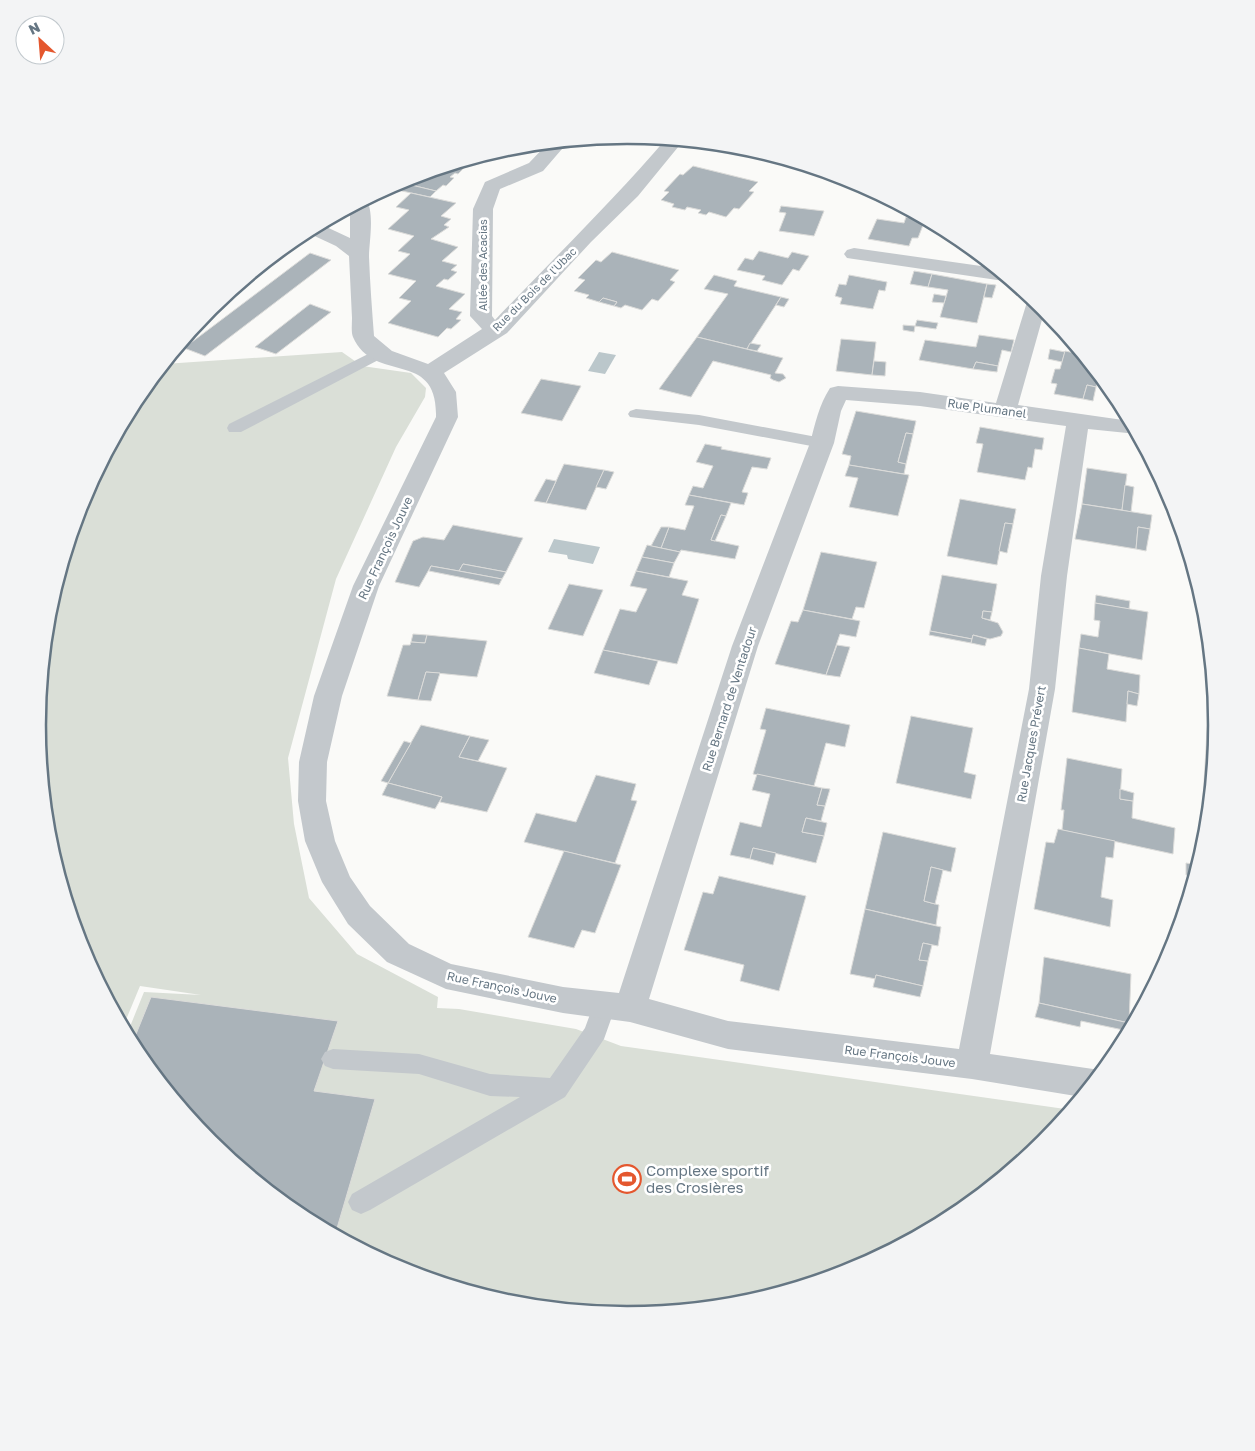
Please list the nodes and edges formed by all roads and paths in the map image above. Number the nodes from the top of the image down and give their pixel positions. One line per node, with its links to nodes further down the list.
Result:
1 (670, 145): 9 (street, Rue du Bois de l'Ubac)
2 (553, 149): 9 (street, Allée des Acacias)
3 (360, 210): 5 (street)
4 (322, 232): 5 (street)
5 (359, 254): 10 (street)
6 (854, 254): 7 (street)
7 (993, 273)
8 (1035, 310): 13 (street)
9 (499, 328): 11 (street, Rue du Bois de l'Ubac)
10 (378, 354): 11 (street); 17 (lane)
11 (432, 372): 19 (street, Rue François Jouve)
12 (838, 394): 13 (street, Rue Plumanel); 18 (street, Rue Bernard de Ventadour)
13 (1006, 410): 15 (street, Rue Plumanel)
14 (636, 414): 18 (lane)
15 (1078, 420): 16 (street, Rue Plumanel); 21 (street, Rue Jacques Prévert)
16 (1126, 427)
17 (235, 428)
18 (822, 443): 19 (street, Rue Bernard de Ventadour)
19 (617, 1006): 21 (street, Rue François Jouve); 23 (lane)
20 (333, 1059): 23 (lane)
21 (972, 1065): 22 (street, Rue François Jouve)
22 (1086, 1083)
23 (556, 1089): 24 (lane)
24 (361, 1202)

